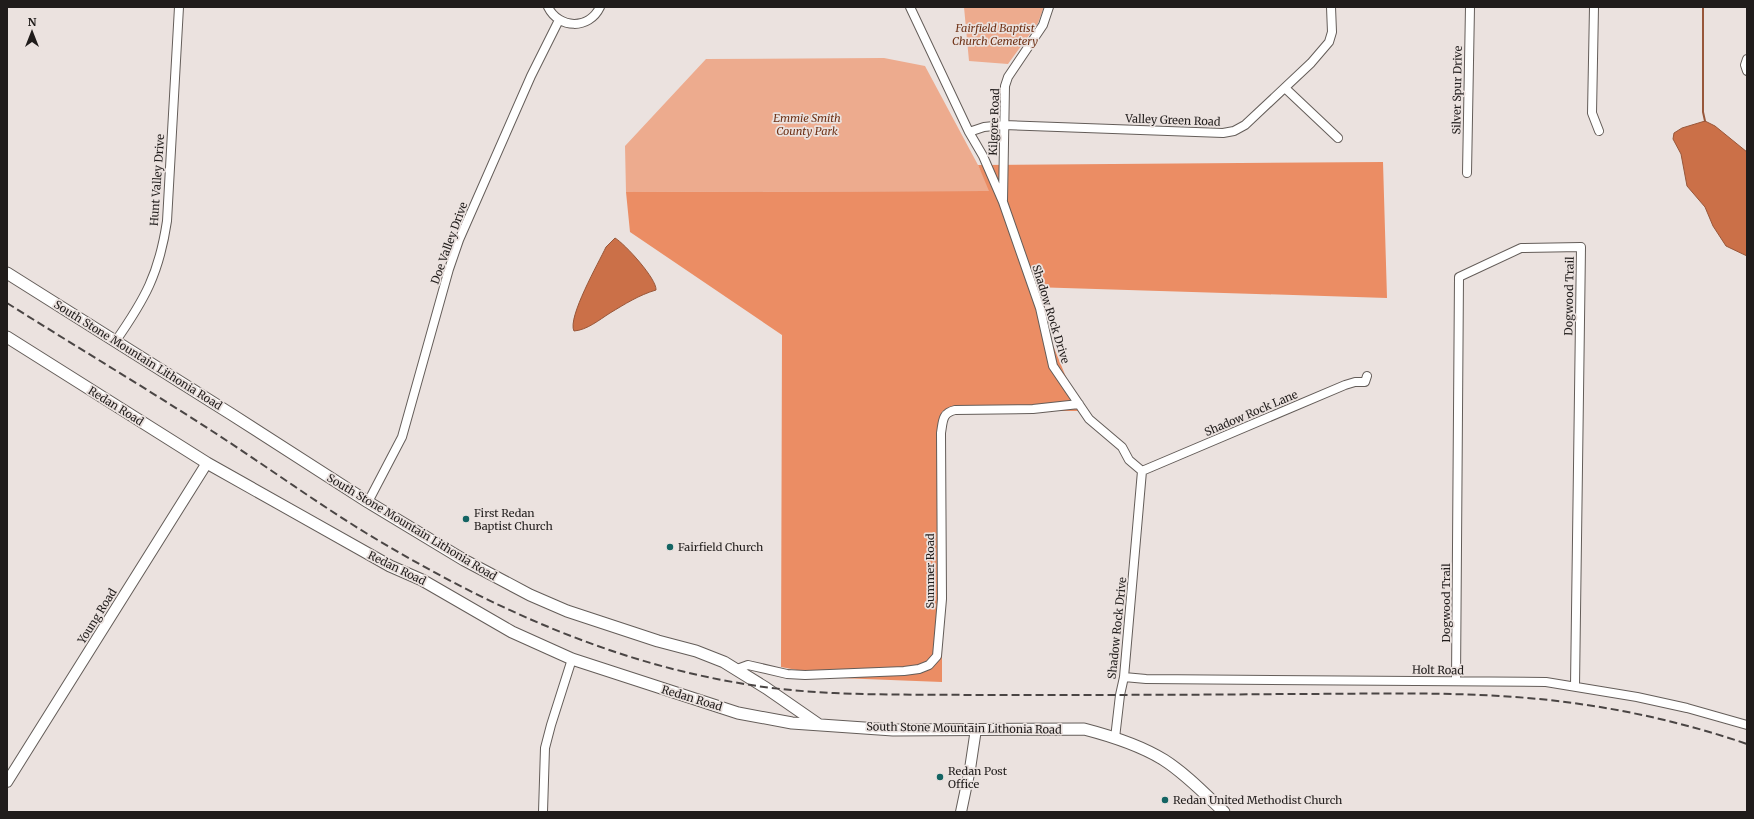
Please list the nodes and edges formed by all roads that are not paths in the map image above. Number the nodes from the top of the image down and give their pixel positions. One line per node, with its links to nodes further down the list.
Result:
1 (180, 7): 21 (street, Hunt Valley Drive)
2 (548, 7): 9 (street)
3 (600, 7): 9 (street)
4 (910, 7): 15 (street, Shadow Rock Drive)
5 (1049, 7): 13 (street, Kilgore Road)
6 (1331, 7): 12 (street, Valley Green Road)
7 (1470, 7): 17 (street, Silver Spur Drive)
8 (1594, 7): 14 (street)
9 (559, 20): 26 (street, Doe Valley Drive)
10 (1747, 59): 11 (street)
11 (1747, 71)
12 (1285, 88): 13 (street, Valley Green Road); 16 (street)
13 (1004, 125): 15 (street, Valley Green Road); 18 (street, Kilgore Road)
14 (1599, 131)
15 (969, 132): 18 (street, Shadow Rock Drive)
16 (1338, 138)
17 (1467, 173)
18 (1003, 202): 23 (street, Shadow Rock Drive)
19 (7, 273): 21 (main road, South Stone Mountain Lithonia Road)
20 (7, 336): 24 (main road, Redan Road)
21 (115, 342): 26 (main road, South Stone Mountain Lithonia Road)
22 (1367, 376): 25 (street, Shadow Rock Lane)
23 (1079, 404): 25 (street, Shadow Rock Drive); 28 (street, Summer Road)
24 (207, 463): 27 (main road, Redan Road); 36 (street, Young Road)
25 (1142, 471): 29 (street, Shadow Rock Drive)
26 (368, 502): 28 (main road, South Stone Mountain Lithonia Road)
27 (572, 659): 32 (main road, Redan Road); 37 (street)
28 (736, 669): 32 (main road, South Stone Mountain Lithonia Road)
29 (1124, 677): 30 (street, Holt Road); 35 (street, Shadow Rock Drive)
30 (1456, 681): 31 (street, Holt Road); 31 (street, Dogwood Trail)
31 (1575, 686): 33 (street, Holt Road)
32 (818, 724): 34 (main road, South Stone Mountain Lithonia Road)
33 (1747, 725)
34 (976, 730): 35 (main road, South Stone Mountain Lithonia Road); 38 (street)
35 (1115, 738): 39 (main road, South Stone Mountain Lithonia Road)
36 (8, 780)
37 (543, 812)
38 (961, 812)
39 (1224, 812)

